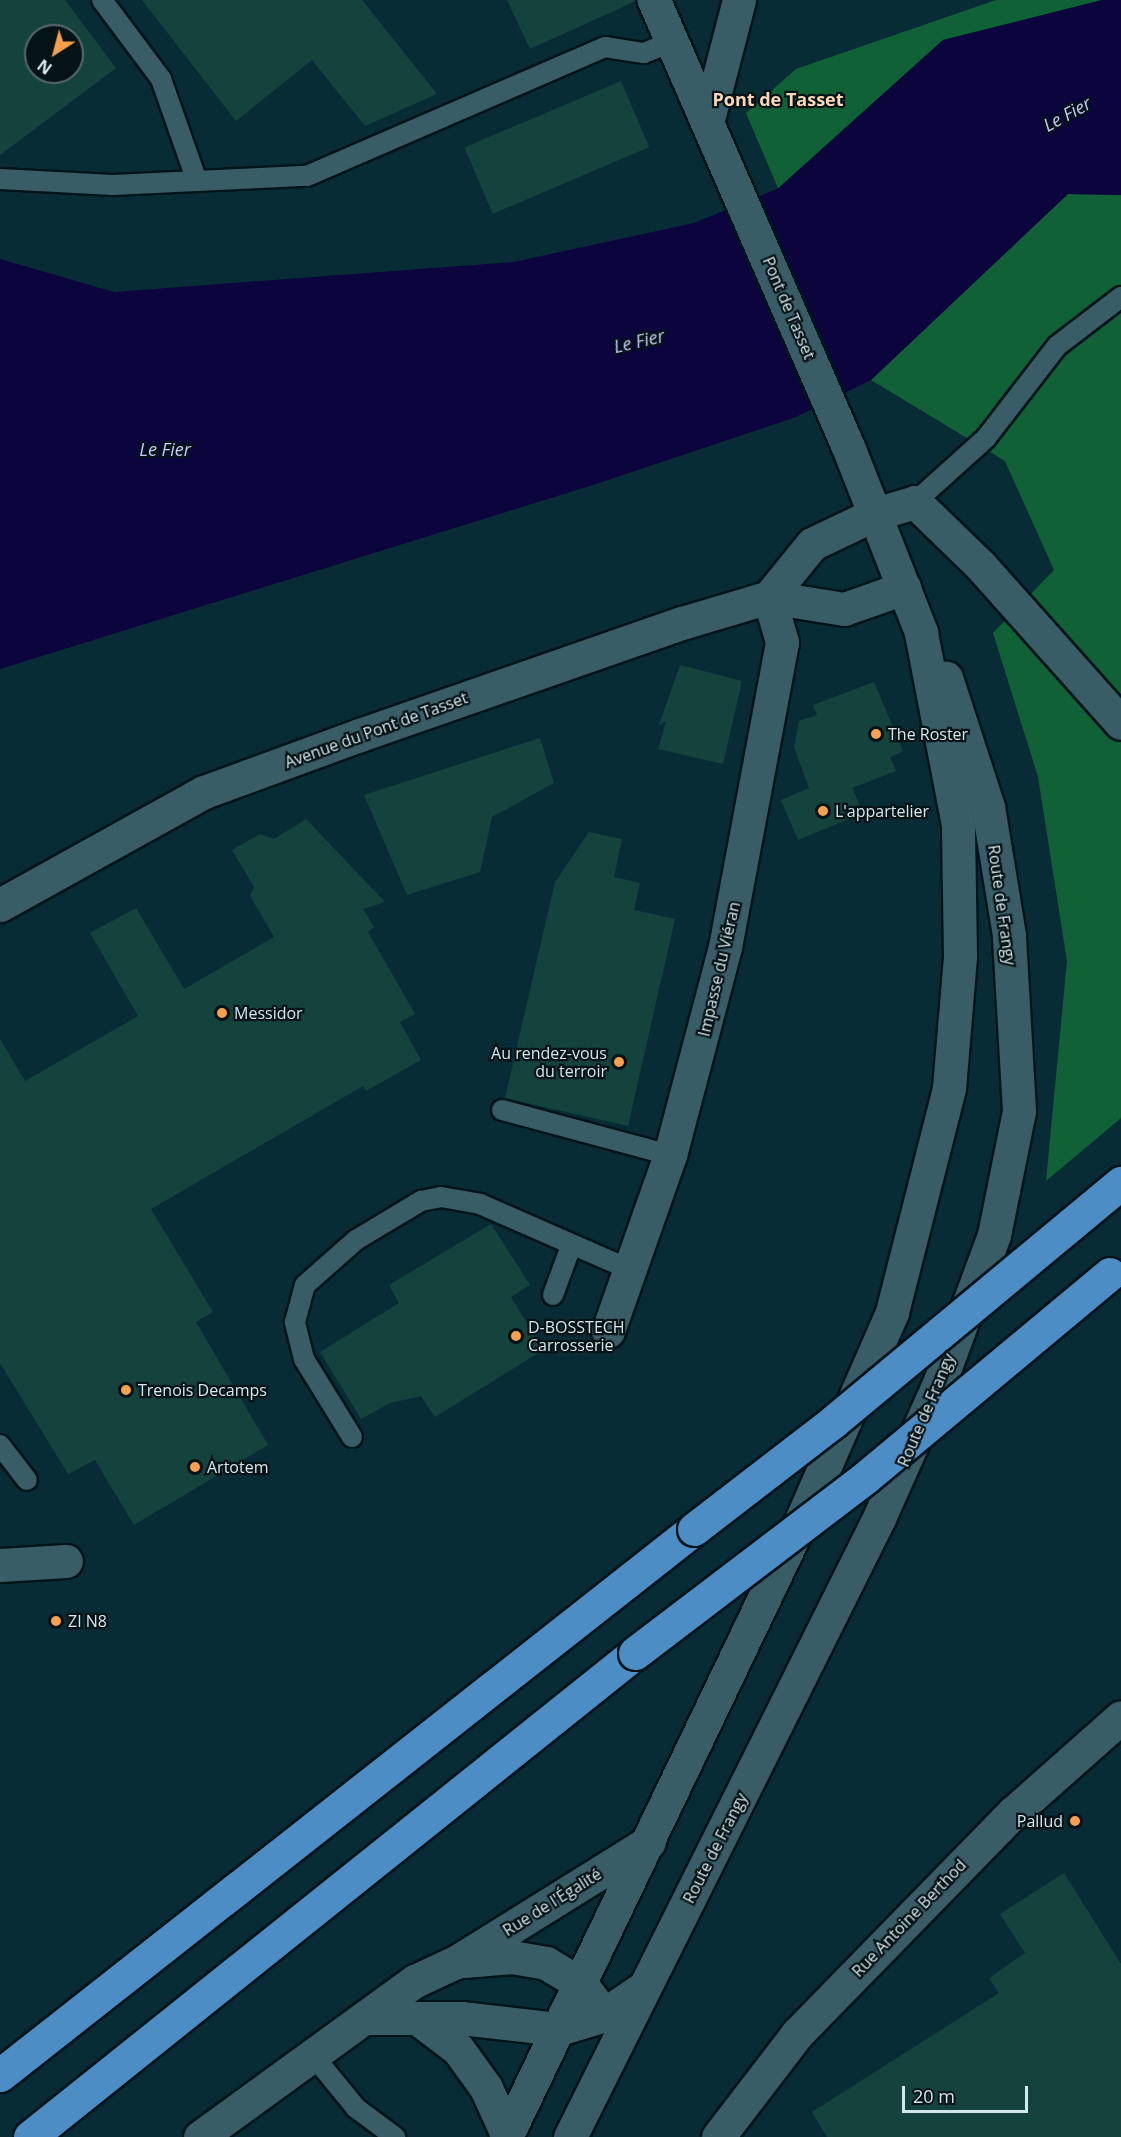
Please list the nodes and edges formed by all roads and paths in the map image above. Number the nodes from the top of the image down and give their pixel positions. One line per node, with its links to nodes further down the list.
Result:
1 (102, 0): 7 (lane)
2 (739, 0): 5 (street)
3 (661, 3): 4 (street, Pont de Tasset)
4 (673, 41): 5 (street, Pont de Tasset); 7 (lane)
5 (708, 119): 9 (street, Pont de Tasset)
6 (0, 179): 7 (lane)
7 (197, 181)
8 (1121, 297): 10 (lane)
9 (849, 449): 11 (street, Route de Frangy)
10 (915, 502): 11 (street); 15 (street)
11 (875, 514): 12 (street, Route de Frangy); 13 (street)
12 (904, 588): 13 (street, Avenue du Pont de Tasset); 14 (street, Route de Frangy)
13 (769, 597): 16 (street, Avenue du Pont de Tasset); 18 (street, Impasse du Viéran)
14 (921, 632): 31 (street, Route de Frangy); 34 (street, Route de Frangy)
15 (1121, 723)
16 (0, 905)
17 (502, 1110): 18 (lane)
18 (670, 1155): 22 (street, Impasse du Viéran)
19 (1121, 1183): 41 (highway, bridge)
20 (571, 1246): 22 (lane); 23 (lane); 25 (lane)
21 (1116, 1269): 43 (highway, bridge)
22 (631, 1270): 24 (street, Impasse du Viéran)
23 (554, 1295)
24 (608, 1331)
25 (352, 1437)
26 (0, 1445): 27 (lane)
27 (27, 1480)
28 (66, 1561): 29 (street)
29 (0, 1565)
30 (1121, 1717): 47 (street, Rue Antoine Berthod)
31 (649, 1842): 32 (street, Rue de l'Égalité); 33 (street, Route de Frangy)
32 (456, 1962): 33 (street, Rue de l'Égalité); 36 (street, Rue de l'Égalité)
33 (581, 1984): 35 (street, Rue de l'Égalité); 38 (street, Route de Frangy)
34 (643, 1988): 35 (street); 40 (street, Route de Frangy)
35 (602, 2016): 38 (street); 40 (street, Rue de l'Égalité)
36 (366, 2018): 37 (street); 39 (street, Rue de l'Égalité)
37 (417, 2018): 38 (street); 42 (street)
38 (559, 2029): 42 (street, Route de Frangy)
39 (311, 2053): 44 (street, Rue de l'Égalité); 45 (lane)
40 (611, 2057): 46 (street, Route de Frangy)
41 (0, 2075)
42 (506, 2136)
43 (30, 2137)
44 (200, 2137)
45 (395, 2137)
46 (570, 2137)
47 (718, 2137)

